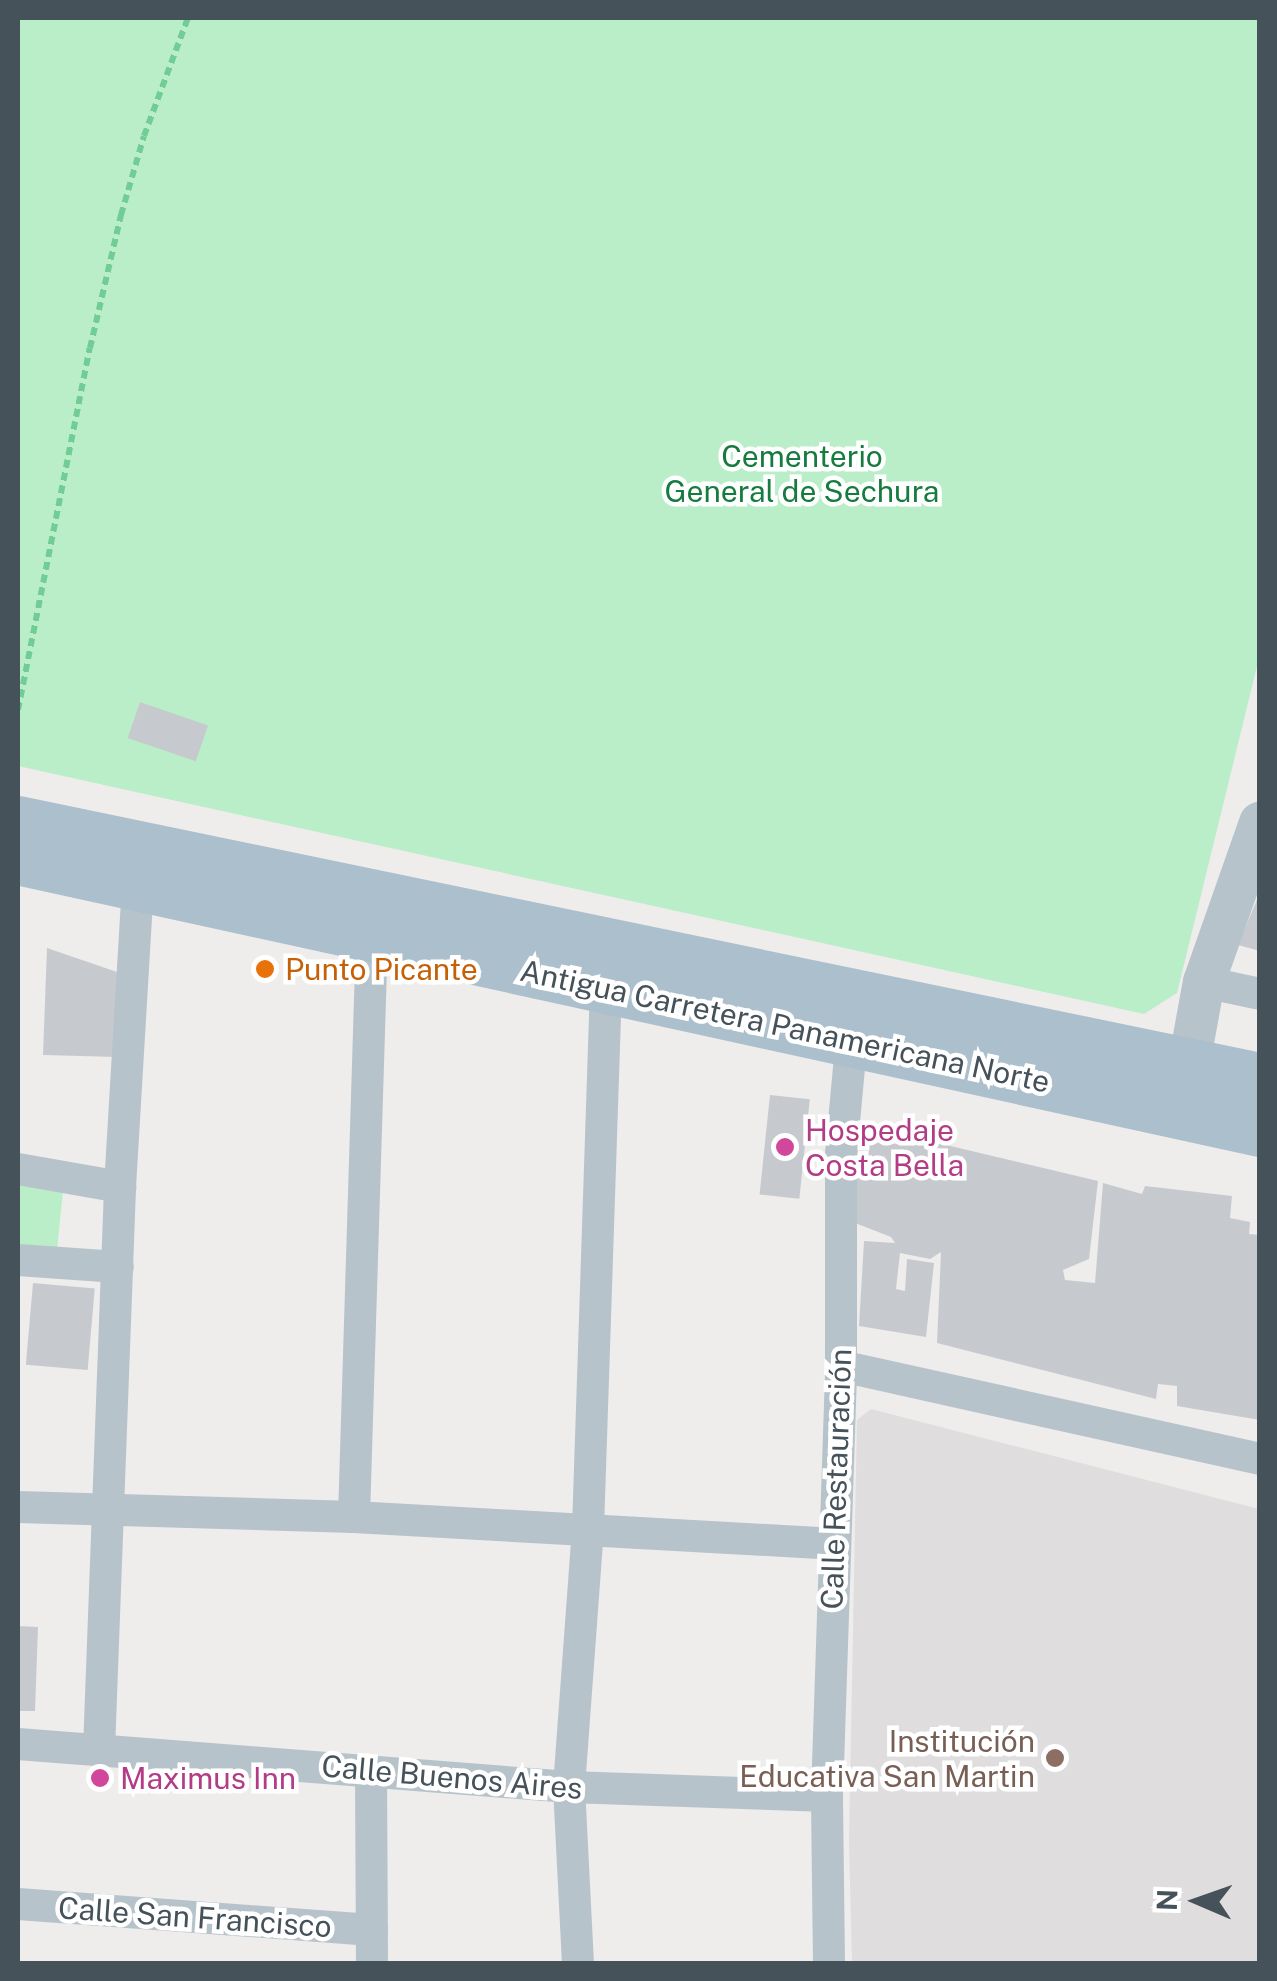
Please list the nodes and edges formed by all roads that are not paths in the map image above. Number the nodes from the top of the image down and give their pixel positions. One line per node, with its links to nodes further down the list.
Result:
1 (18, 822): 4 (main road, Antigua Carretera Panamericana Norte)
2 (1260, 824): 6 (street)
3 (18, 859): 4 (main road, Antigua Carretera Panamericana Norte)
4 (139, 867): 5 (main road, Antigua Carretera Panamericana Norte); 9 (main road, Antigua Carretera Panamericana Norte); 14 (street)
5 (372, 935): 7 (main road, Antigua Carretera Panamericana Norte); 21 (street)
6 (1204, 982): 8 (street); 11 (street)
7 (606, 987): 9 (main road, Antigua Carretera Panamericana Norte); 22 (street)
8 (1260, 994)
9 (854, 1018): 11 (main road, Antigua Carretera Panamericana Norte); 17 (street, Calle Restauración)
10 (1260, 1079): 11 (main road, Antigua Carretera Panamericana Norte)
11 (1184, 1088): 12 (main road, Antigua Carretera Panamericana Norte)
12 (1260, 1130)
13 (18, 1169): 14 (street)
14 (120, 1187): 16 (street)
15 (18, 1260): 16 (street)
16 (118, 1266): 20 (street)
17 (841, 1366): 18 (street); 23 (street, Calle Restauración)
18 (1260, 1459)
19 (18, 1507): 20 (street)
20 (108, 1512): 21 (street); 25 (street)
21 (354, 1518): 22 (street)
22 (588, 1529): 23 (street); 27 (street)
23 (832, 1544): 28 (street, Calle Restauración)
24 (18, 1744): 25 (street, Calle Buenos Aires)
25 (99, 1750): 26 (street, Calle Buenos Aires)
26 (371, 1770): 27 (street, Calle Buenos Aires); 30 (street)
27 (569, 1787): 28 (street, Calle Buenos Aires); 32 (street)
28 (827, 1796): 33 (street, Calle Restauración)
29 (18, 1904): 30 (street, Calle San Francisco)
30 (372, 1930): 31 (street)
31 (372, 1964)
32 (578, 1964)
33 (829, 1964)

